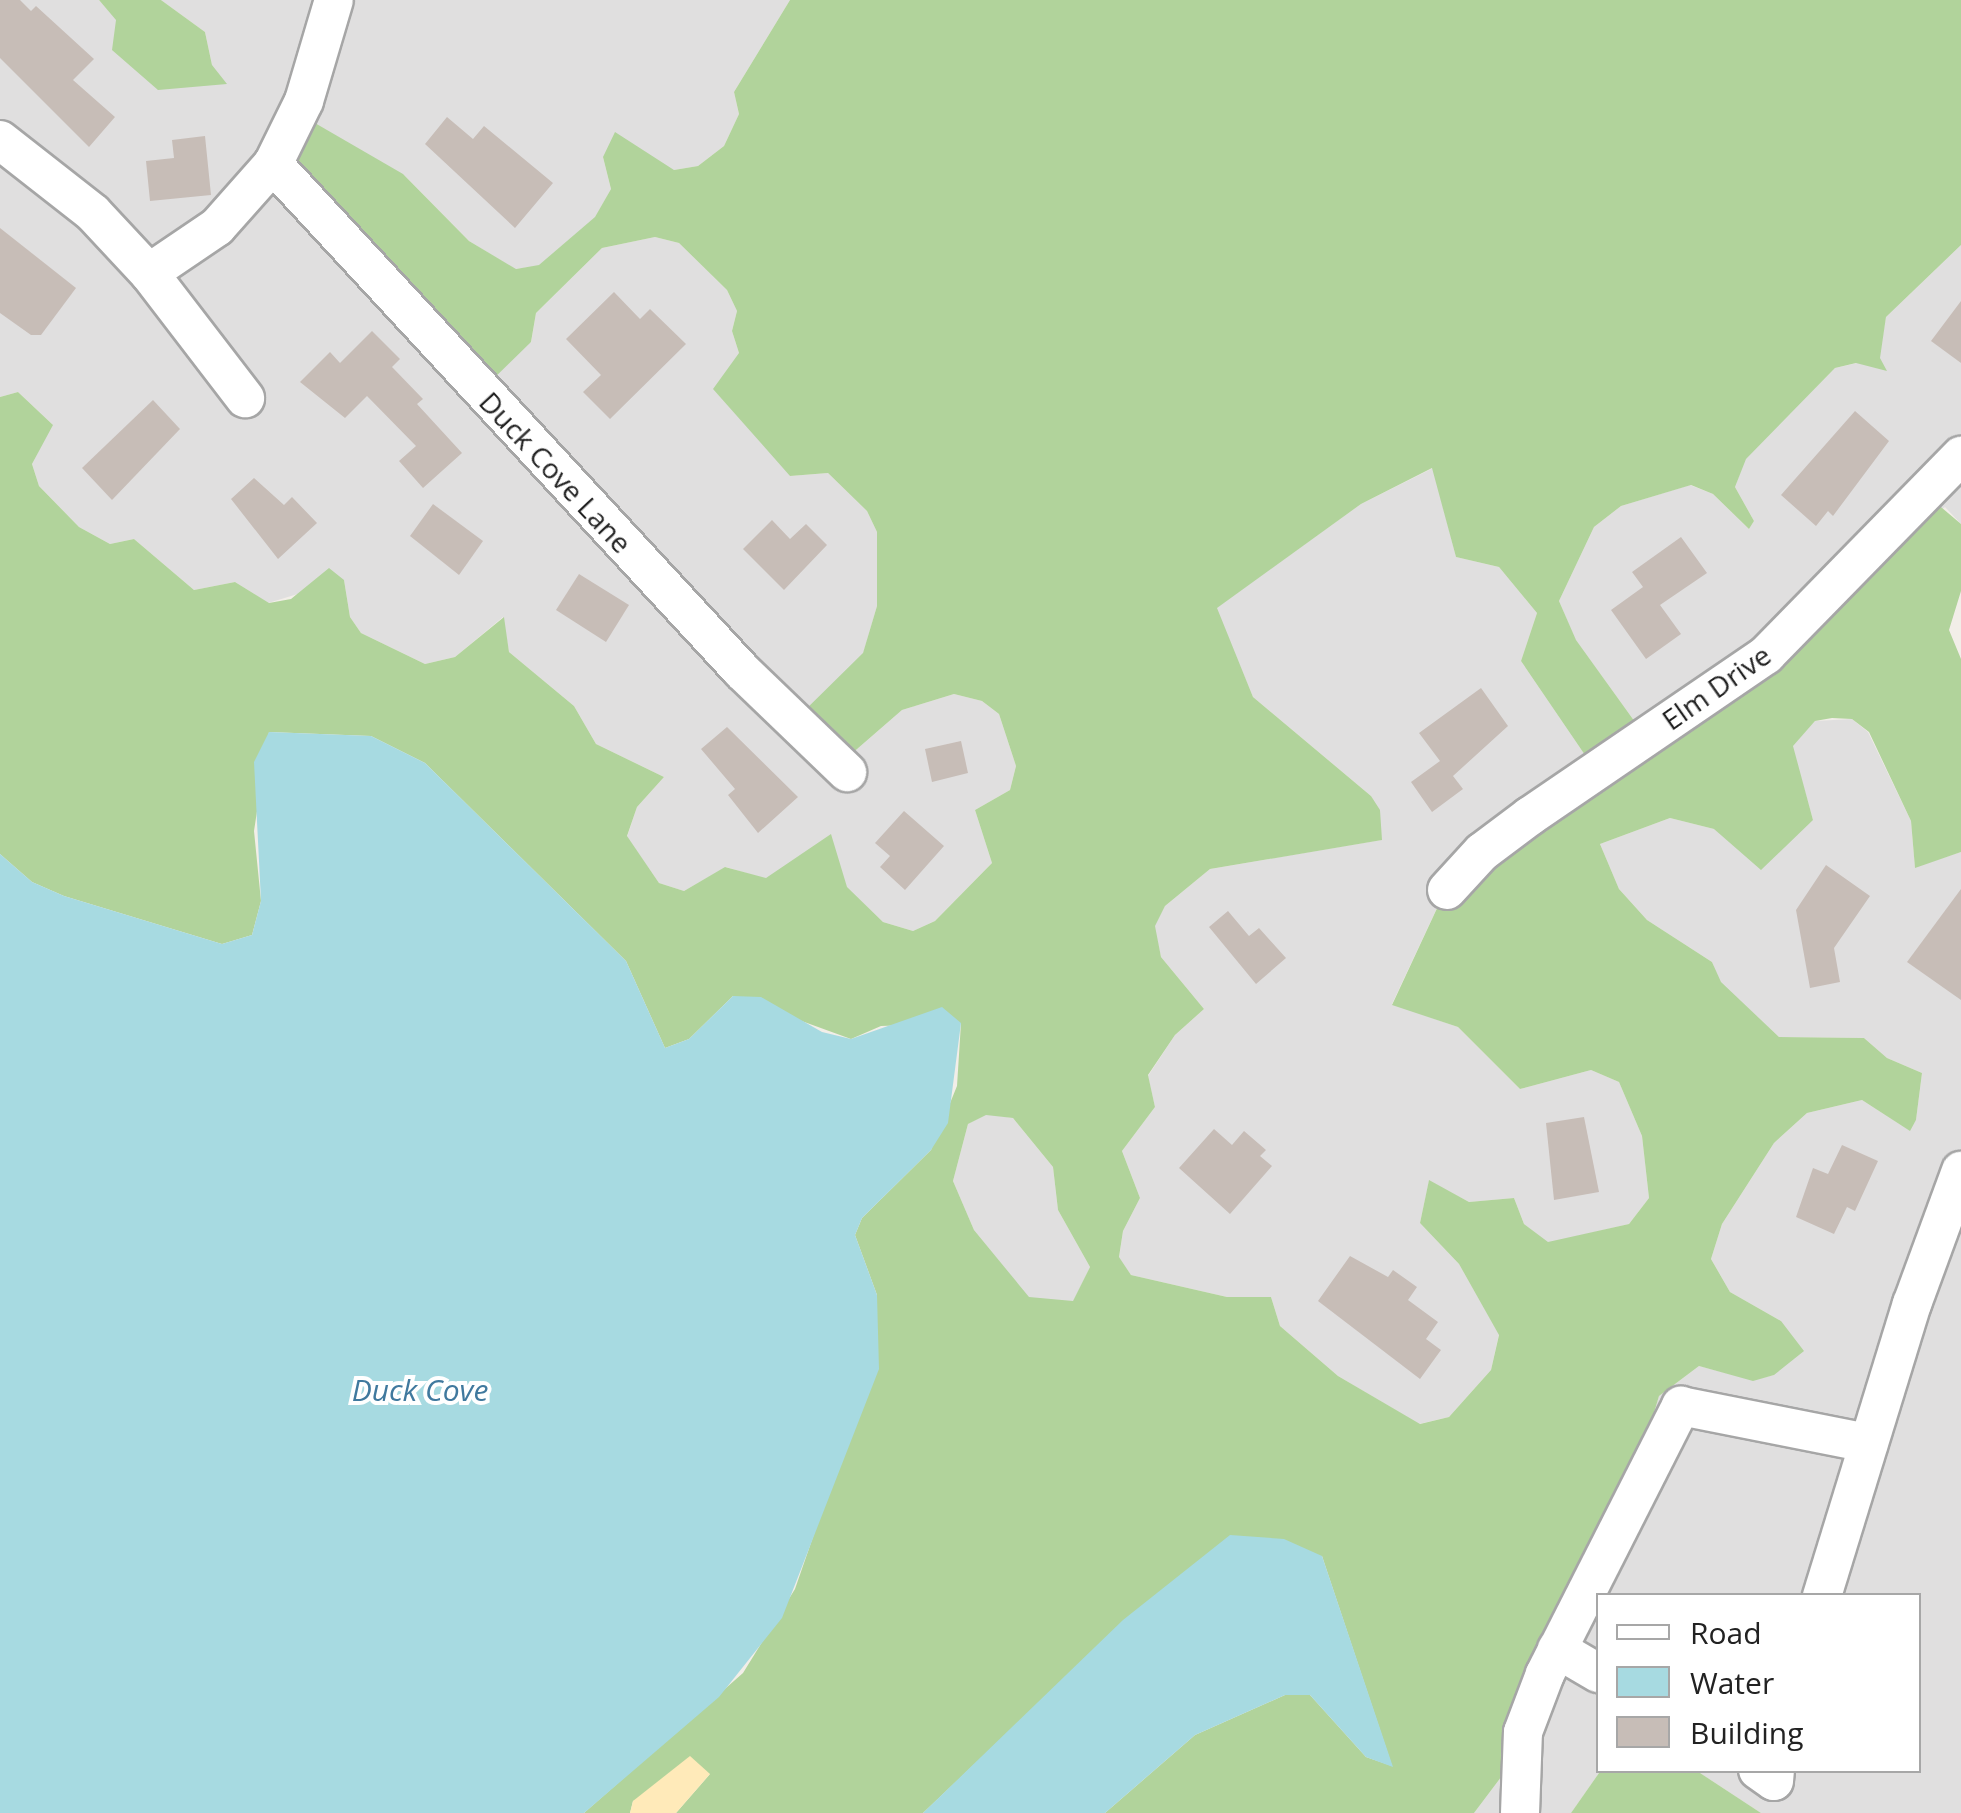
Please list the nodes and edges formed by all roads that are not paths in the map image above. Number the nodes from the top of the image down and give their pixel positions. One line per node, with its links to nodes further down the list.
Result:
1 (334, 0): 3 (street)
2 (0, 140): 4 (street)
3 (273, 164): 4 (street); 7 (street, Duck Cove Lane)
4 (149, 273): 5 (street)
5 (245, 398)
6 (1961, 456): 8 (street, Elm Drive)
7 (847, 772)
8 (1447, 890)
9 (1961, 1171): 10 (street)
10 (1865, 1452): 11 (street); 12 (street)
11 (1823, 1593)
12 (1558, 1649): 13 (street); 14 (street)
13 (1596, 1673)
14 (1520, 1813)

